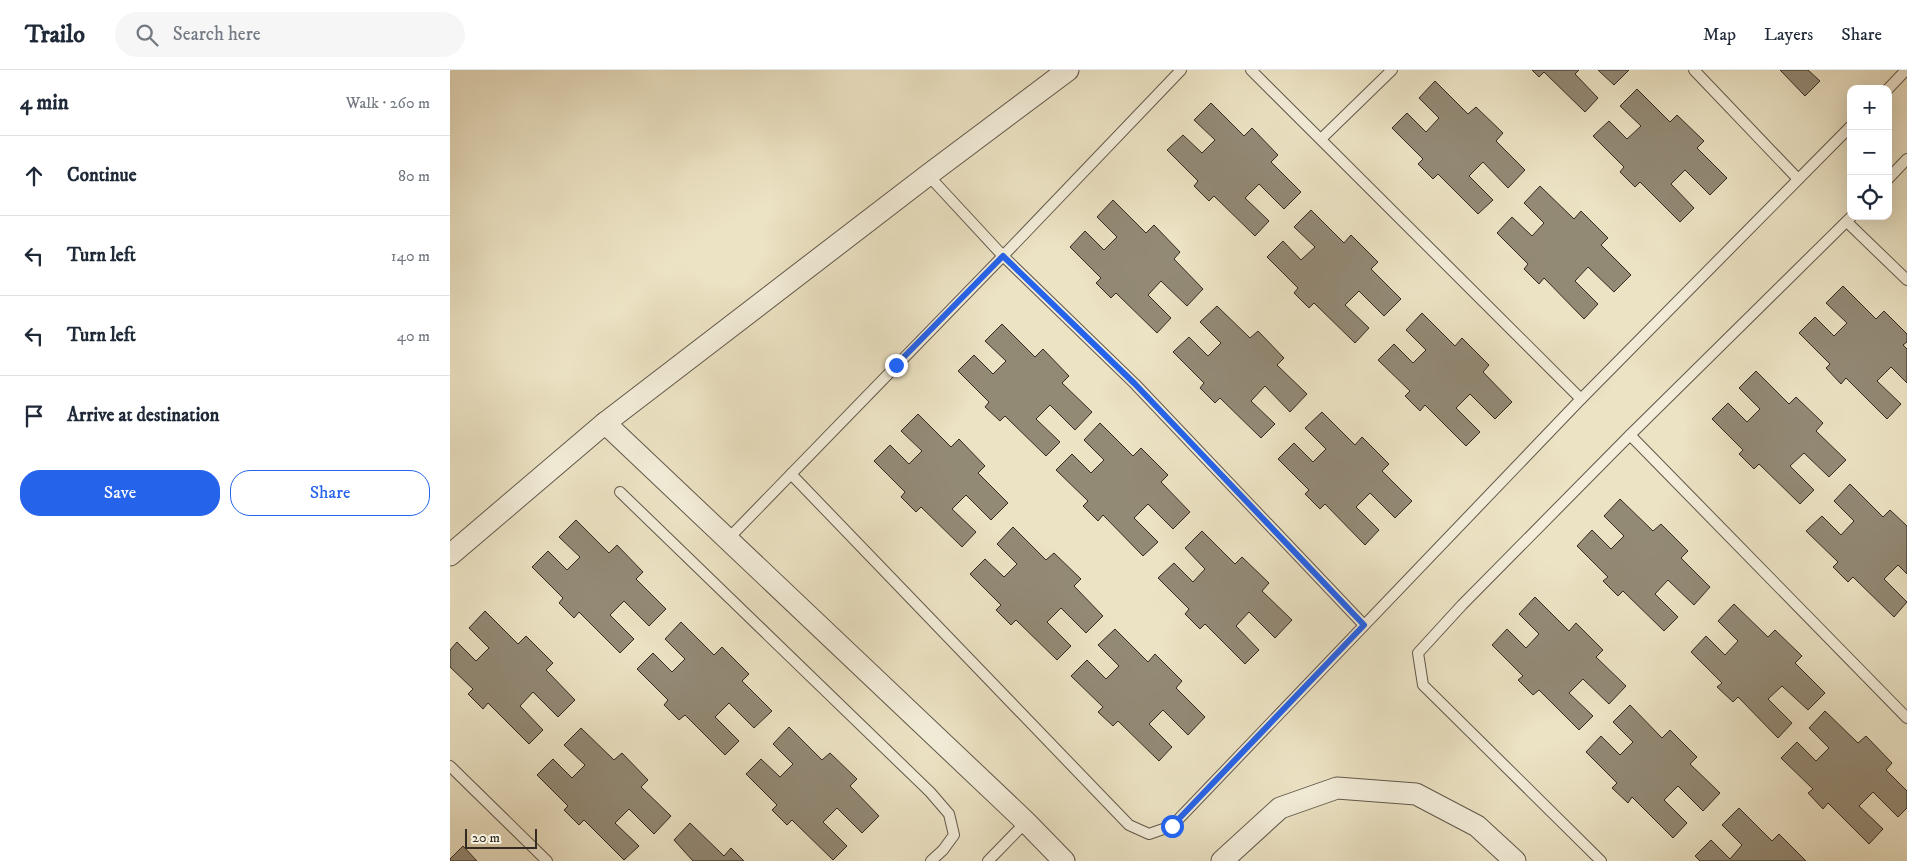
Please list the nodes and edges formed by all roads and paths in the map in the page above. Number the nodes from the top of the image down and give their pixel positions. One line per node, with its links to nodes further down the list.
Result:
1 (1068, 70): 11 (street)
2 (1181, 70): 16 (lane)
3 (1251, 70): 9 (lane)
4 (1392, 70): 9 (lane)
5 (1694, 70): 13 (lane)
6 (1906, 70): 7 (lane)
7 (1892, 85)
8 (1847, 130): 13 (lane)
9 (1321, 139): 18 (lane)
10 (1907, 159): 12 (lane)
11 (928, 175): 16 (lane); 19 (street)
12 (1892, 175)
13 (1798, 179): 18 (lane)
14 (1849, 220): 20 (lane)
15 (1851, 220): 17 (lane)
16 (1003, 256): 21 (lane); 25 (lane)
17 (1907, 280)
18 (1581, 399): 25 (lane)
19 (605, 422): 23 (street); 24 (street)
20 (1630, 434): 26 (lane); 35 (lane)
21 (791, 474): 23 (lane); 25 (lane)
22 (620, 492): 30 (lane)
23 (728, 539): 28 (street)
24 (450, 555)
25 (1364, 625)
26 (1907, 718)
27 (450, 766): 29 (lane)
28 (1026, 822): 31 (lane); 32 (street)
29 (547, 861)
30 (930, 861)
31 (988, 861)
32 (1064, 861)
33 (1222, 861): 34 (street)
34 (1515, 861)
35 (1601, 861)

